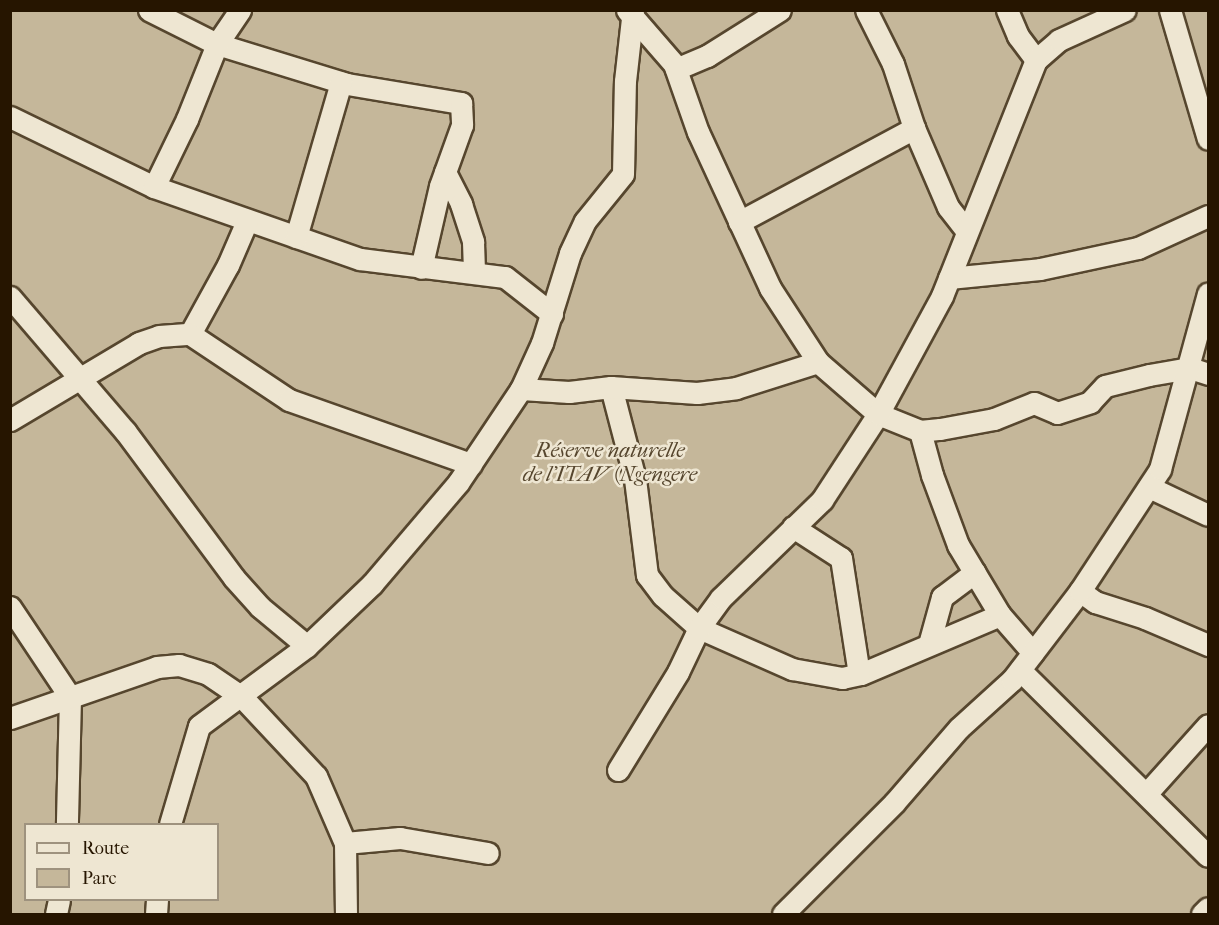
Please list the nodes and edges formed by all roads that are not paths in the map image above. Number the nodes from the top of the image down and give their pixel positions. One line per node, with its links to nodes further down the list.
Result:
1 (149, 10): 9 (street)
2 (240, 10): 9 (street)
3 (780, 10): 11 (street)
4 (866, 10): 14 (street)
5 (1007, 10): 10 (street)
6 (1125, 10): 10 (street)
7 (1170, 10): 15 (street)
8 (631, 11): 11 (street); 28 (street)
9 (217, 44): 12 (street); 17 (street)
10 (1035, 60): 21 (street)
11 (676, 69): 20 (street)
12 (341, 82): 16 (street); 22 (street)
13 (10, 117): 17 (street)
14 (914, 128): 20 (street); 21 (street)
15 (1208, 136)
16 (445, 172): 23 (street); 24 (street)
17 (154, 187): 19 (street)
18 (1209, 216): 25 (street)
19 (247, 220): 22 (street); 29 (street)
20 (738, 222): 30 (street)
21 (967, 231): 25 (street)
22 (296, 237): 23 (street)
23 (421, 268): 24 (street)
24 (474, 270): 28 (street)
25 (949, 278): 35 (street)
26 (1209, 293): 31 (street)
27 (10, 297): 32 (street)
28 (552, 314): 34 (street)
29 (190, 334): 32 (street); 38 (street)
30 (818, 362): 33 (street); 35 (street)
31 (1199, 371): 37 (street); 39 (street)
32 (77, 378): 36 (street); 49 (street)
33 (611, 387): 34 (street); 46 (street)
34 (521, 388): 38 (street)
35 (878, 414): 37 (street); 41 (street)
36 (10, 420)
37 (920, 431): 42 (street)
38 (471, 464): 49 (street)
39 (1149, 487): 40 (street); 43 (street)
40 (1209, 515)
41 (793, 527): 46 (street); 51 (street)
42 (975, 572): 45 (street); 47 (street)
43 (1080, 591): 48 (street); 50 (street)
44 (10, 607): 52 (street)
45 (1000, 615): 47 (street); 50 (street)
46 (699, 628): 51 (street); 56 (street)
47 (929, 644): 51 (street)
48 (1209, 645)
49 (307, 646): 53 (street)
50 (1027, 661): 57 (street); 65 (street)
51 (859, 674)
52 (70, 697): 53 (street); 54 (street); 58 (street)
53 (242, 697): 59 (street); 60 (street)
54 (10, 718)
55 (1209, 725): 57 (street)
56 (618, 770)
57 (1147, 793): 62 (street)
58 (67, 823)
59 (171, 823)
60 (345, 843): 61 (street); 64 (street)
61 (488, 853)
62 (1209, 856)
63 (1209, 908): 66 (street)
64 (346, 915)
65 (783, 915)
66 (1202, 915)

